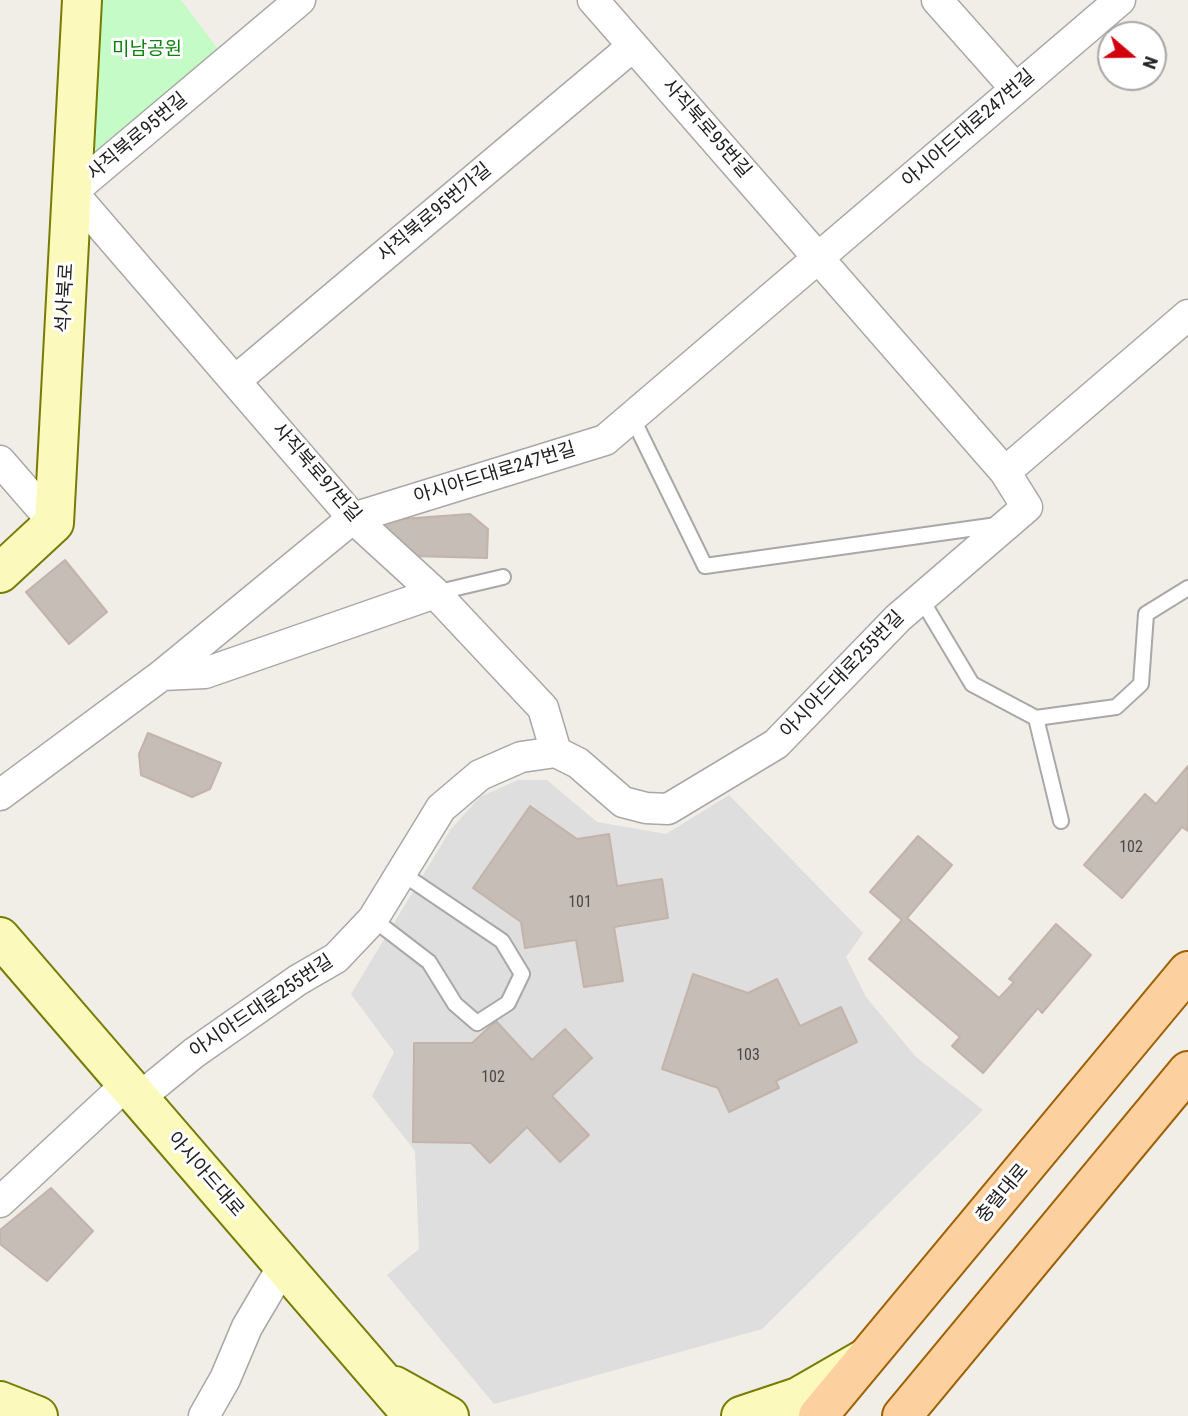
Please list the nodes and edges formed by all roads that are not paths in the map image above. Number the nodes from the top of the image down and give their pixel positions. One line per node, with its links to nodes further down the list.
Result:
1 (82, 0): 8 (main road, 석사북로)
2 (300, 0): 8 (street, 사직북로95번길)
3 (593, 0): 6 (street, 사직북로95번길)
4 (937, 0): 7 (street)
5 (1119, 0): 7 (street, 아시아드대로247번길)
6 (633, 46): 9 (street, 사직북로95번길); 11 (street, 사직북로95번가길)
7 (1016, 89): 9 (street, 아시아드대로247번길)
8 (72, 192): 11 (street, 사직북로97번길); 16 (main road, 석사북로)
9 (819, 259): 12 (street, 아시아드대로247번길); 14 (street)
10 (1188, 315): 14 (street)
11 (236, 380): 15 (street, 사직북로97번길)
12 (633, 419): 15 (street, 아시아드대로247번길); 17 (lane)
13 (0, 461): 16 (street)
14 (1005, 472): 17 (street, 아시아드대로255번길)
15 (353, 518): 21 (street, 사직북로97번길); 23 (street, 아시아드대로247번길)
16 (54, 523): 18 (main road)
17 (1006, 524): 22 (street, 아시아드대로255번길)
18 (0, 573)
19 (503, 577): 21 (lane)
20 (1188, 588): 24 (lane)
21 (435, 593): 23 (street); 25 (street, 사직북로97번길)
22 (920, 597): 24 (lane); 25 (street, 아시아드대로255번길)
23 (162, 675): 26 (street, 아시아드대로247번길)
24 (1036, 718): 27 (lane)
25 (556, 752): 28 (street, 아시아드대로255번길)
26 (0, 795)
27 (1061, 821)
28 (403, 874): 29 (street, 아시아드대로255번길); 29 (lane)
29 (373, 919): 33 (street, 아시아드대로255번길)
30 (0, 937): 33 (main road, 아시아드대로)
31 (1188, 971): 36 (main road, 충렬대로)
32 (1188, 1071): 39 (main road)
33 (133, 1091): 34 (street); 35 (main road, 아시아드대로)
34 (0, 1202)
35 (284, 1266): 37 (main road, 아시아드대로); 41 (street)
36 (864, 1359): 45 (main road); 46 (main road, 충렬대로)
37 (376, 1373): 42 (main road); 43 (main road, 아시아드대로); 44 (main road)
38 (0, 1401): 40 (main road)
39 (904, 1415)
40 (38, 1416)
41 (204, 1416)
42 (383, 1416)
43 (413, 1416)
44 (449, 1416)
45 (741, 1416)
46 (818, 1416)

